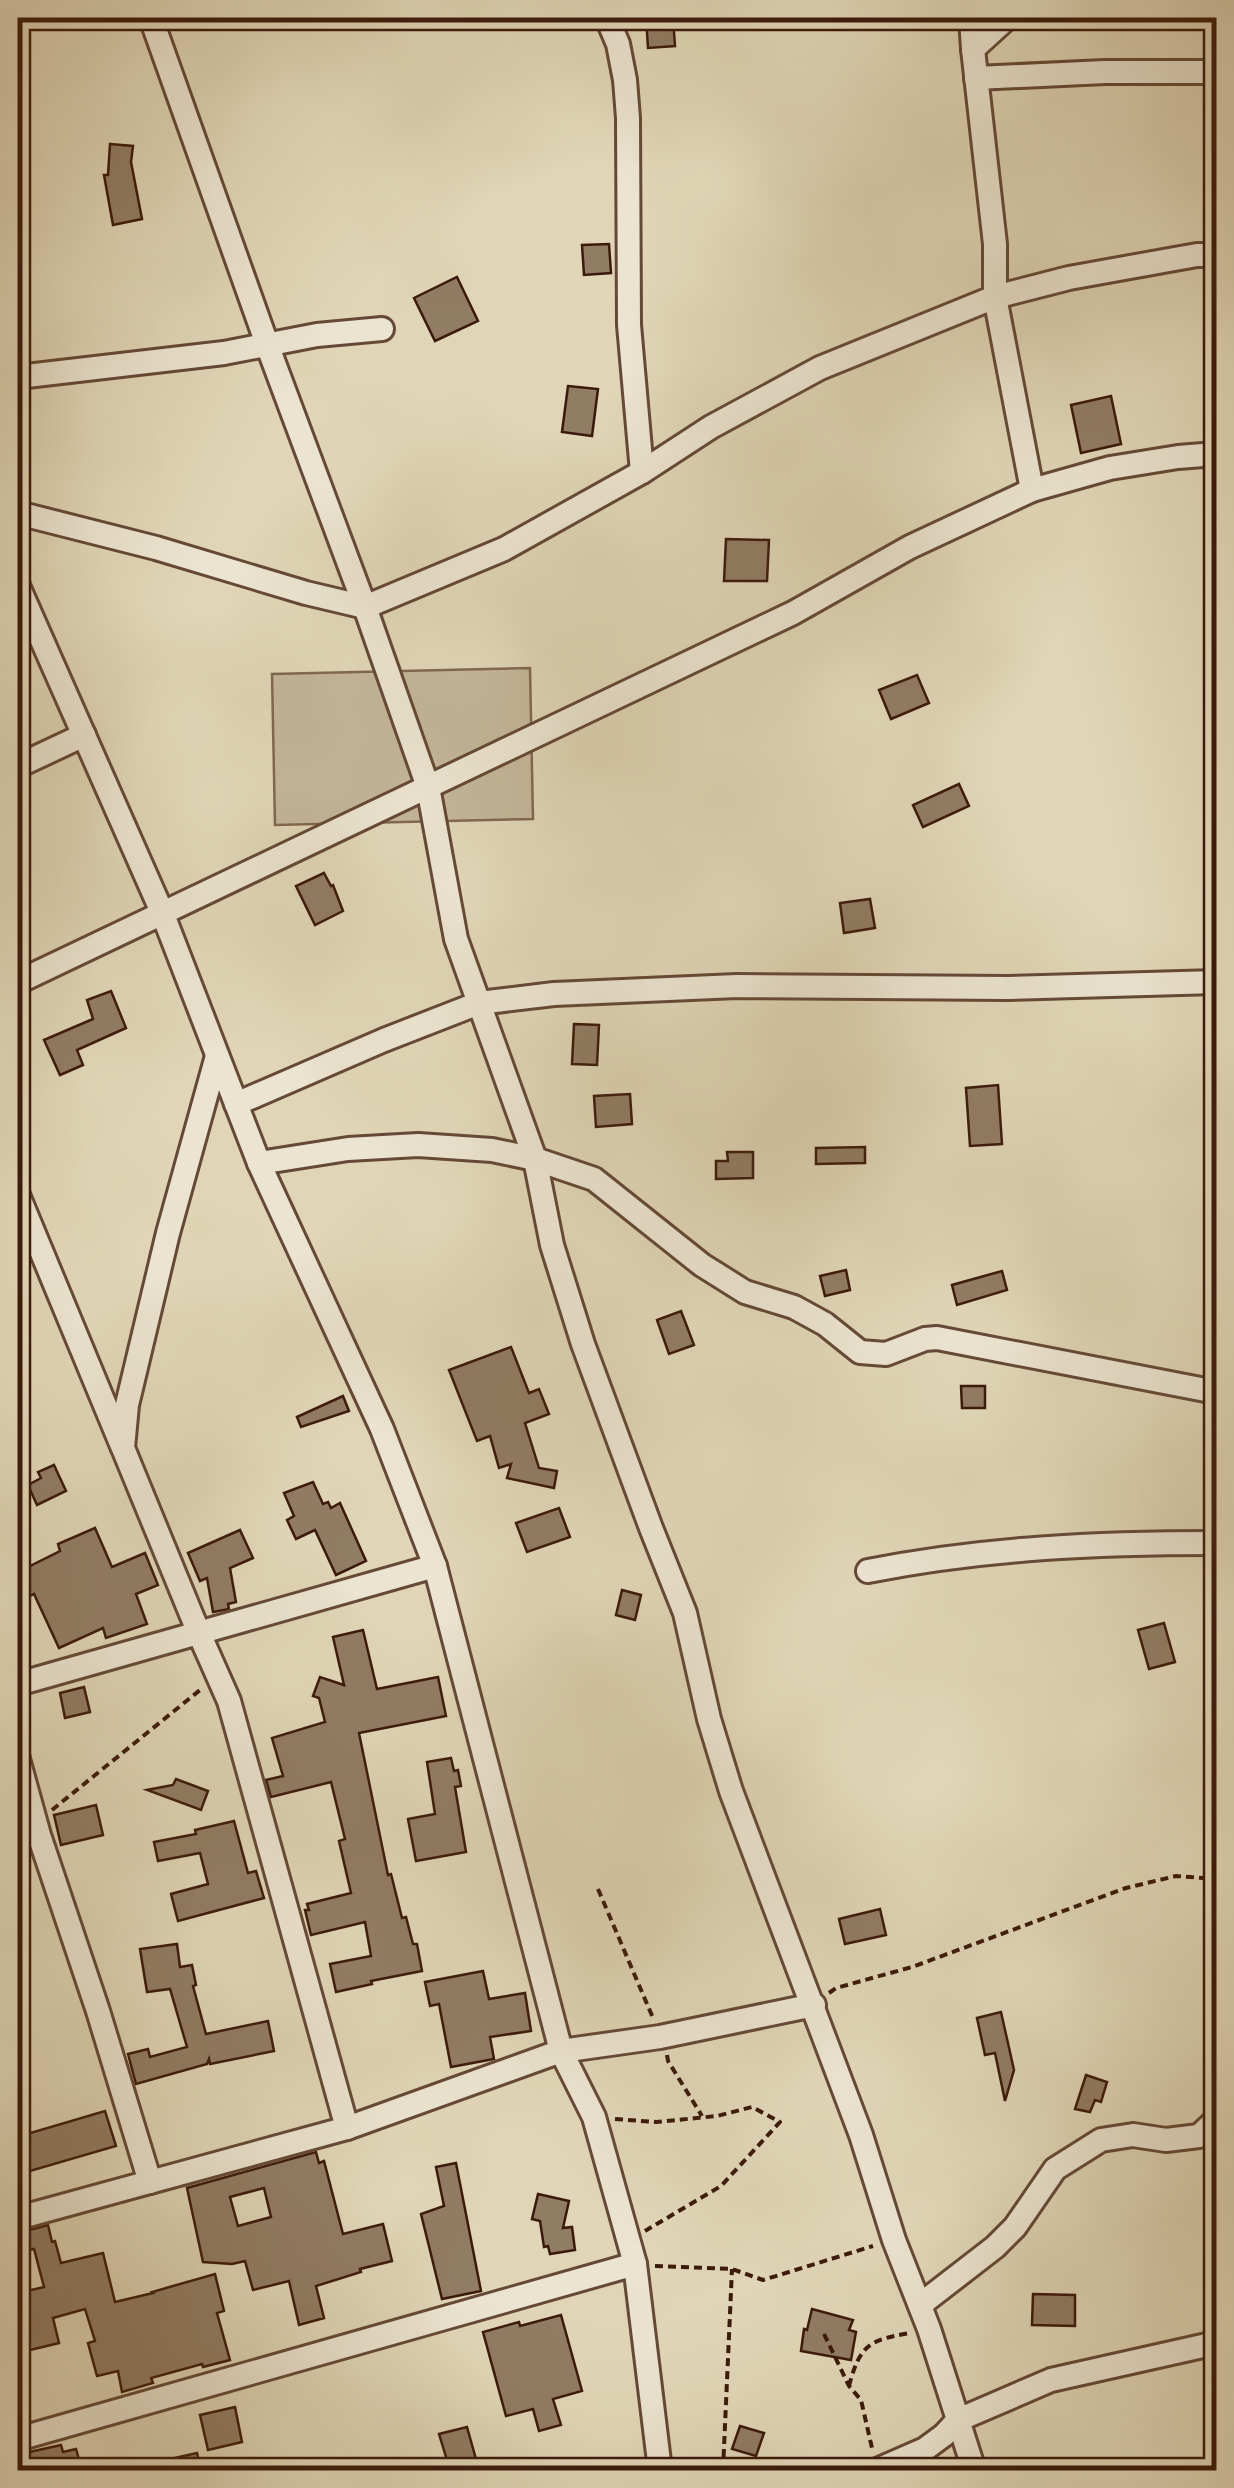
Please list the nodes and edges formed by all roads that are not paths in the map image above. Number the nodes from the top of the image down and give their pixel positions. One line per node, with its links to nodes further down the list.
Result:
1 (152, 18): 11 (street)
2 (607, 18): 14 (street)
3 (972, 18): 5 (street)
4 (1007, 18): 5 (street)
5 (973, 48): 7 (street)
6 (1216, 72): 7 (street)
7 (976, 78): 9 (street)
8 (1216, 255): 9 (street)
9 (995, 297): 14 (street); 15 (street)
10 (382, 330): 11 (street)
11 (268, 346): 12 (street); 18 (street)
12 (18, 377)
13 (1216, 454): 15 (street)
14 (642, 472): 18 (street)
15 (1032, 490): 21 (street)
16 (18, 513): 18 (street)
17 (18, 586): 19 (street)
18 (366, 606): 21 (street)
19 (84, 734): 20 (street); 22 (street)
20 (18, 766)
21 (428, 786): 22 (street); 25 (street)
22 (162, 912): 23 (street); 26 (street)
23 (18, 982)
24 (1216, 982): 25 (street)
25 (479, 1004): 27 (street); 28 (street)
26 (217, 1056): 27 (street); 32 (street)
27 (236, 1104): 29 (street)
28 (535, 1158): 29 (street); 31 (street); 39 (street)
29 (259, 1163): 34 (street)
30 (18, 1195): 32 (street)
31 (1216, 1392)
32 (123, 1448): 36 (street)
33 (1216, 1543): 35 (street)
34 (434, 1566): 36 (street); 40 (street)
35 (868, 1571)
36 (198, 1632): 37 (street); 42 (street)
37 (18, 1684)
38 (18, 1760): 43 (street)
39 (814, 2006): 40 (street); 46 (street)
40 (562, 2051): 42 (street); 45 (street)
41 (1216, 2120): 46 (street)
42 (347, 2128): 43 (street)
43 (150, 2182): 44 (street)
44 (18, 2218)
45 (632, 2253): 49 (street); 50 (street)
46 (920, 2305): 48 (street)
47 (1216, 2343): 48 (street)
48 (958, 2420): 51 (street); 52 (street)
49 (18, 2439)
50 (660, 2470)
51 (878, 2470)
52 (974, 2470)

